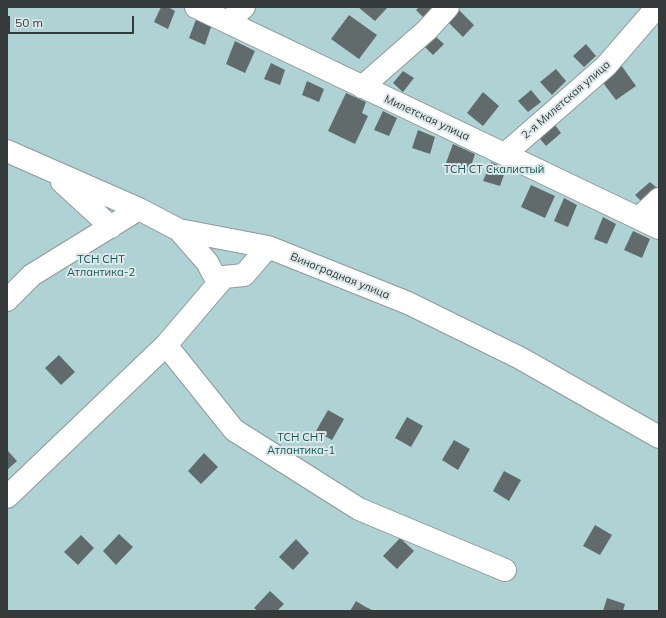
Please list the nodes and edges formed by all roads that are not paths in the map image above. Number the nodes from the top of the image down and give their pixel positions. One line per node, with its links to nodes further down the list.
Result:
1 (196, 7): 5 (lane, Милетская улица)
2 (244, 7): 5 (lane)
3 (448, 7): 6 (lane)
4 (657, 7): 8 (lane, 2-я Милетская улица)
5 (228, 22): 6 (lane, Милетская улица)
6 (362, 87): 8 (lane, Милетская улица)
7 (7, 151): 9 (lane, Виноградная улица)
8 (505, 154): 12 (lane, Милетская улица)
9 (48, 169): 11 (lane, Виноградная улица); 13 (lane)
10 (659, 199): 12 (lane)
11 (139, 209): 13 (lane); 15 (lane, Виноградная улица)
12 (639, 218): 14 (lane, Милетская улица)
13 (110, 227): 18 (lane)
14 (659, 228)
15 (179, 230): 16 (lane, Виноградная улица); 17 (lane)
16 (268, 247): 17 (lane); 20 (lane, Виноградная улица)
17 (224, 277): 19 (lane)
18 (7, 300)
19 (166, 345): 21 (lane); 22 (lane)
20 (659, 437)
21 (7, 497)
22 (505, 570)

